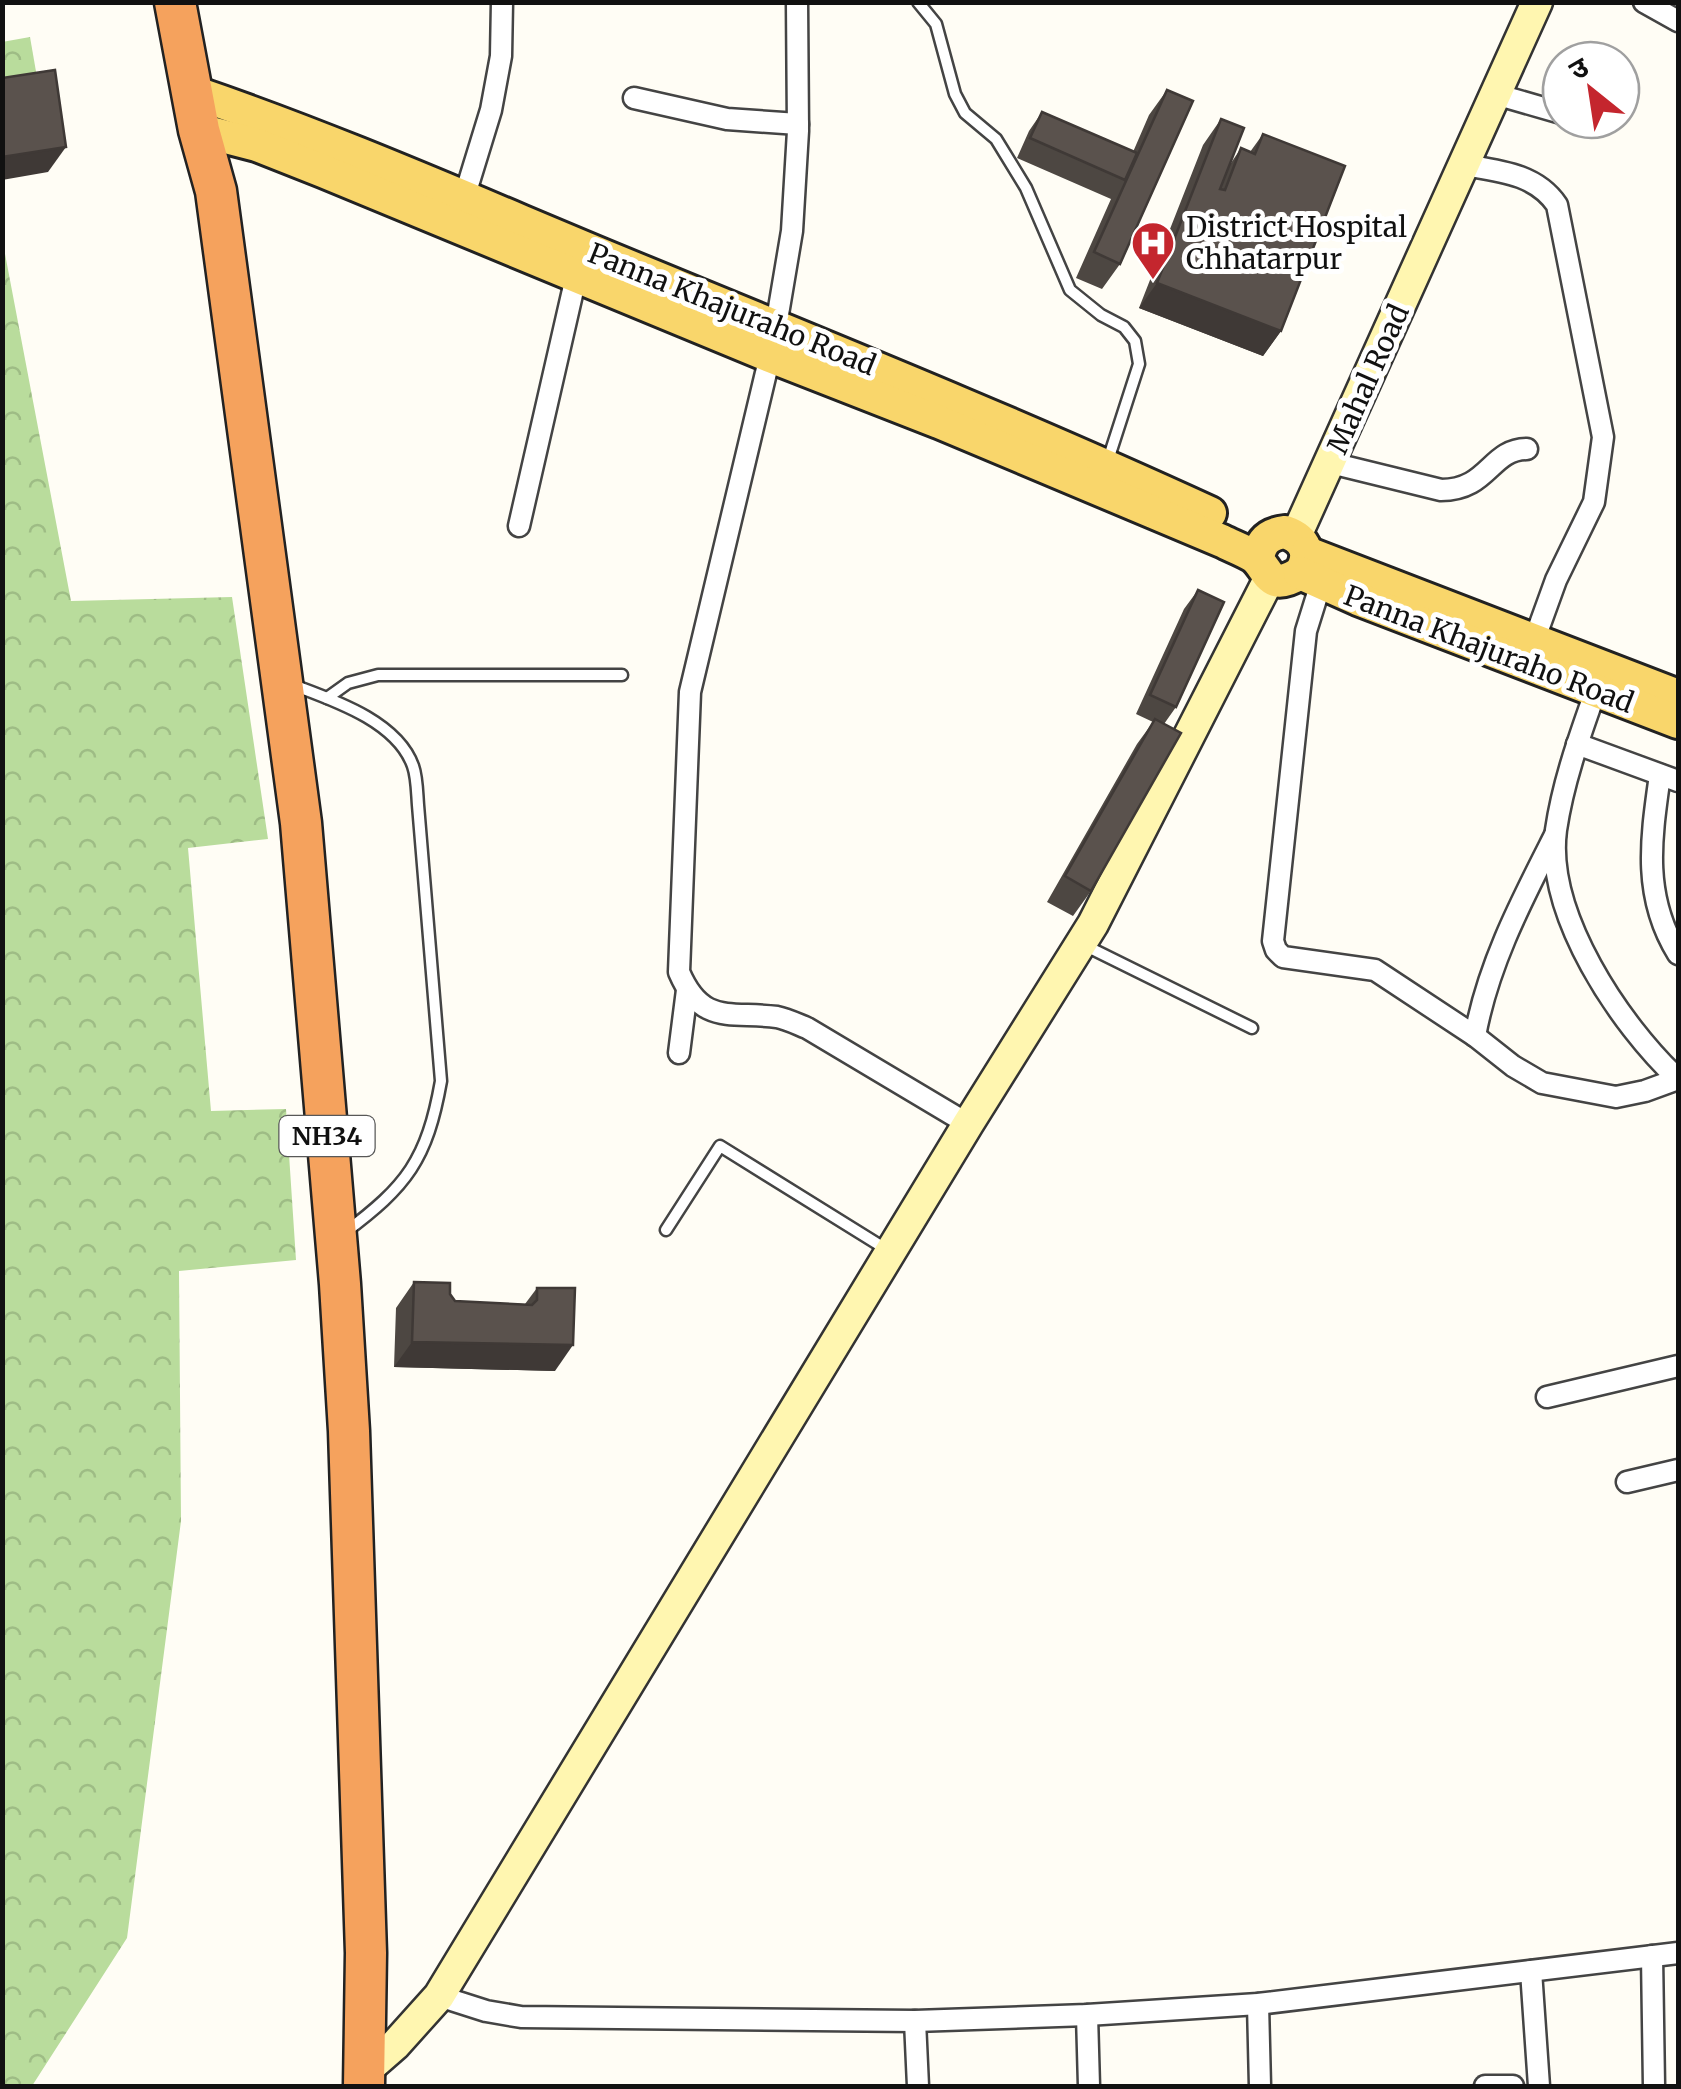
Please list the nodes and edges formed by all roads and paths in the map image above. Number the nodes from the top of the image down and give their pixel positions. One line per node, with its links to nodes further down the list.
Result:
1 (176, 2): 12 (highway, NH34)
2 (197, 2): 12 (highway, NH34)
3 (502, 2): 15 (street)
4 (797, 2): 13 (street)
5 (918, 2): 20 (lane)
6 (1537, 2): 9 (main road, Mahal Road)
7 (1644, 2): 8 (street)
8 (1678, 21)
9 (1495, 94): 11 (street); 14 (main road, Mahal Road)
10 (634, 98): 13 (street)
11 (1541, 107)
12 (208, 114): 15 (main road, Panna Khajuraho Road); 16 (main road, Panna Khajuraho Road); 25 (highway, NH34)
13 (798, 124): 17 (street)
14 (1464, 165): 19 (main road, Mahal Road); 23 (street)
15 (464, 198): 17 (main road, Panna Khajuraho Road)
16 (576, 277): 17 (main road, Panna Khajuraho Road); 21 (street)
17 (773, 341): 20 (main road, Panna Khajuraho Road); 22 (main road, Panna Khajuraho Road); 35 (street)
18 (1527, 448): 19 (street)
19 (1331, 463): 22 (main road, Mahal Road)
20 (1106, 466): 22 (main road, Panna Khajuraho Road)
21 (519, 526)
22 (1288, 560): 23 (main road, Panna Khajuraho Road); 33 (main road, Mahal Road); 37 (street)
23 (1530, 651): 26 (main road, Panna Khajuraho Road); 27 (main road, Panna Khajuraho Road)
24 (622, 674): 28 (lane)
25 (280, 680): 28 (lane); 42 (highway, NH34)
26 (1596, 690): 29 (main road, Panna Khajuraho Road); 30 (street)
27 (1678, 696)
28 (327, 698): 42 (lane)
29 (1678, 722)
30 (1577, 744): 31 (street); 32 (street)
31 (1670, 778): 34 (street)
32 (1555, 834): 37 (street); 39 (street)
33 (1081, 943): 36 (lane); 40 (main road, Mahal Road)
34 (1678, 954)
35 (687, 990): 38 (street); 40 (street)
36 (1252, 1028)
37 (1475, 1036): 39 (street)
38 (679, 1053)
39 (1678, 1079)
40 (968, 1124): 43 (main road, Mahal Road)
41 (666, 1230): 43 (lane)
42 (335, 1240): 55 (highway, NH34)
43 (890, 1252): 51 (main road, Mahal Road)
44 (1678, 1366): 45 (street)
45 (1548, 1397)
46 (1678, 1470): 47 (street)
47 (1627, 1482)
48 (1678, 1953): 49 (street)
49 (1652, 1956): 50 (street); 62 (street)
50 (1531, 1971): 52 (street); 61 (street)
51 (440, 1996): 54 (street); 55 (main road, Mahal Road)
52 (1258, 2004): 53 (street); 58 (street)
53 (1087, 2015): 54 (street); 57 (street)
54 (916, 2022): 56 (street)
55 (364, 2079)
56 (918, 2086)
57 (1088, 2086)
58 (1260, 2086)
59 (1485, 2086): 60 (street)
60 (1513, 2086)
61 (1539, 2086)
62 (1654, 2086)

